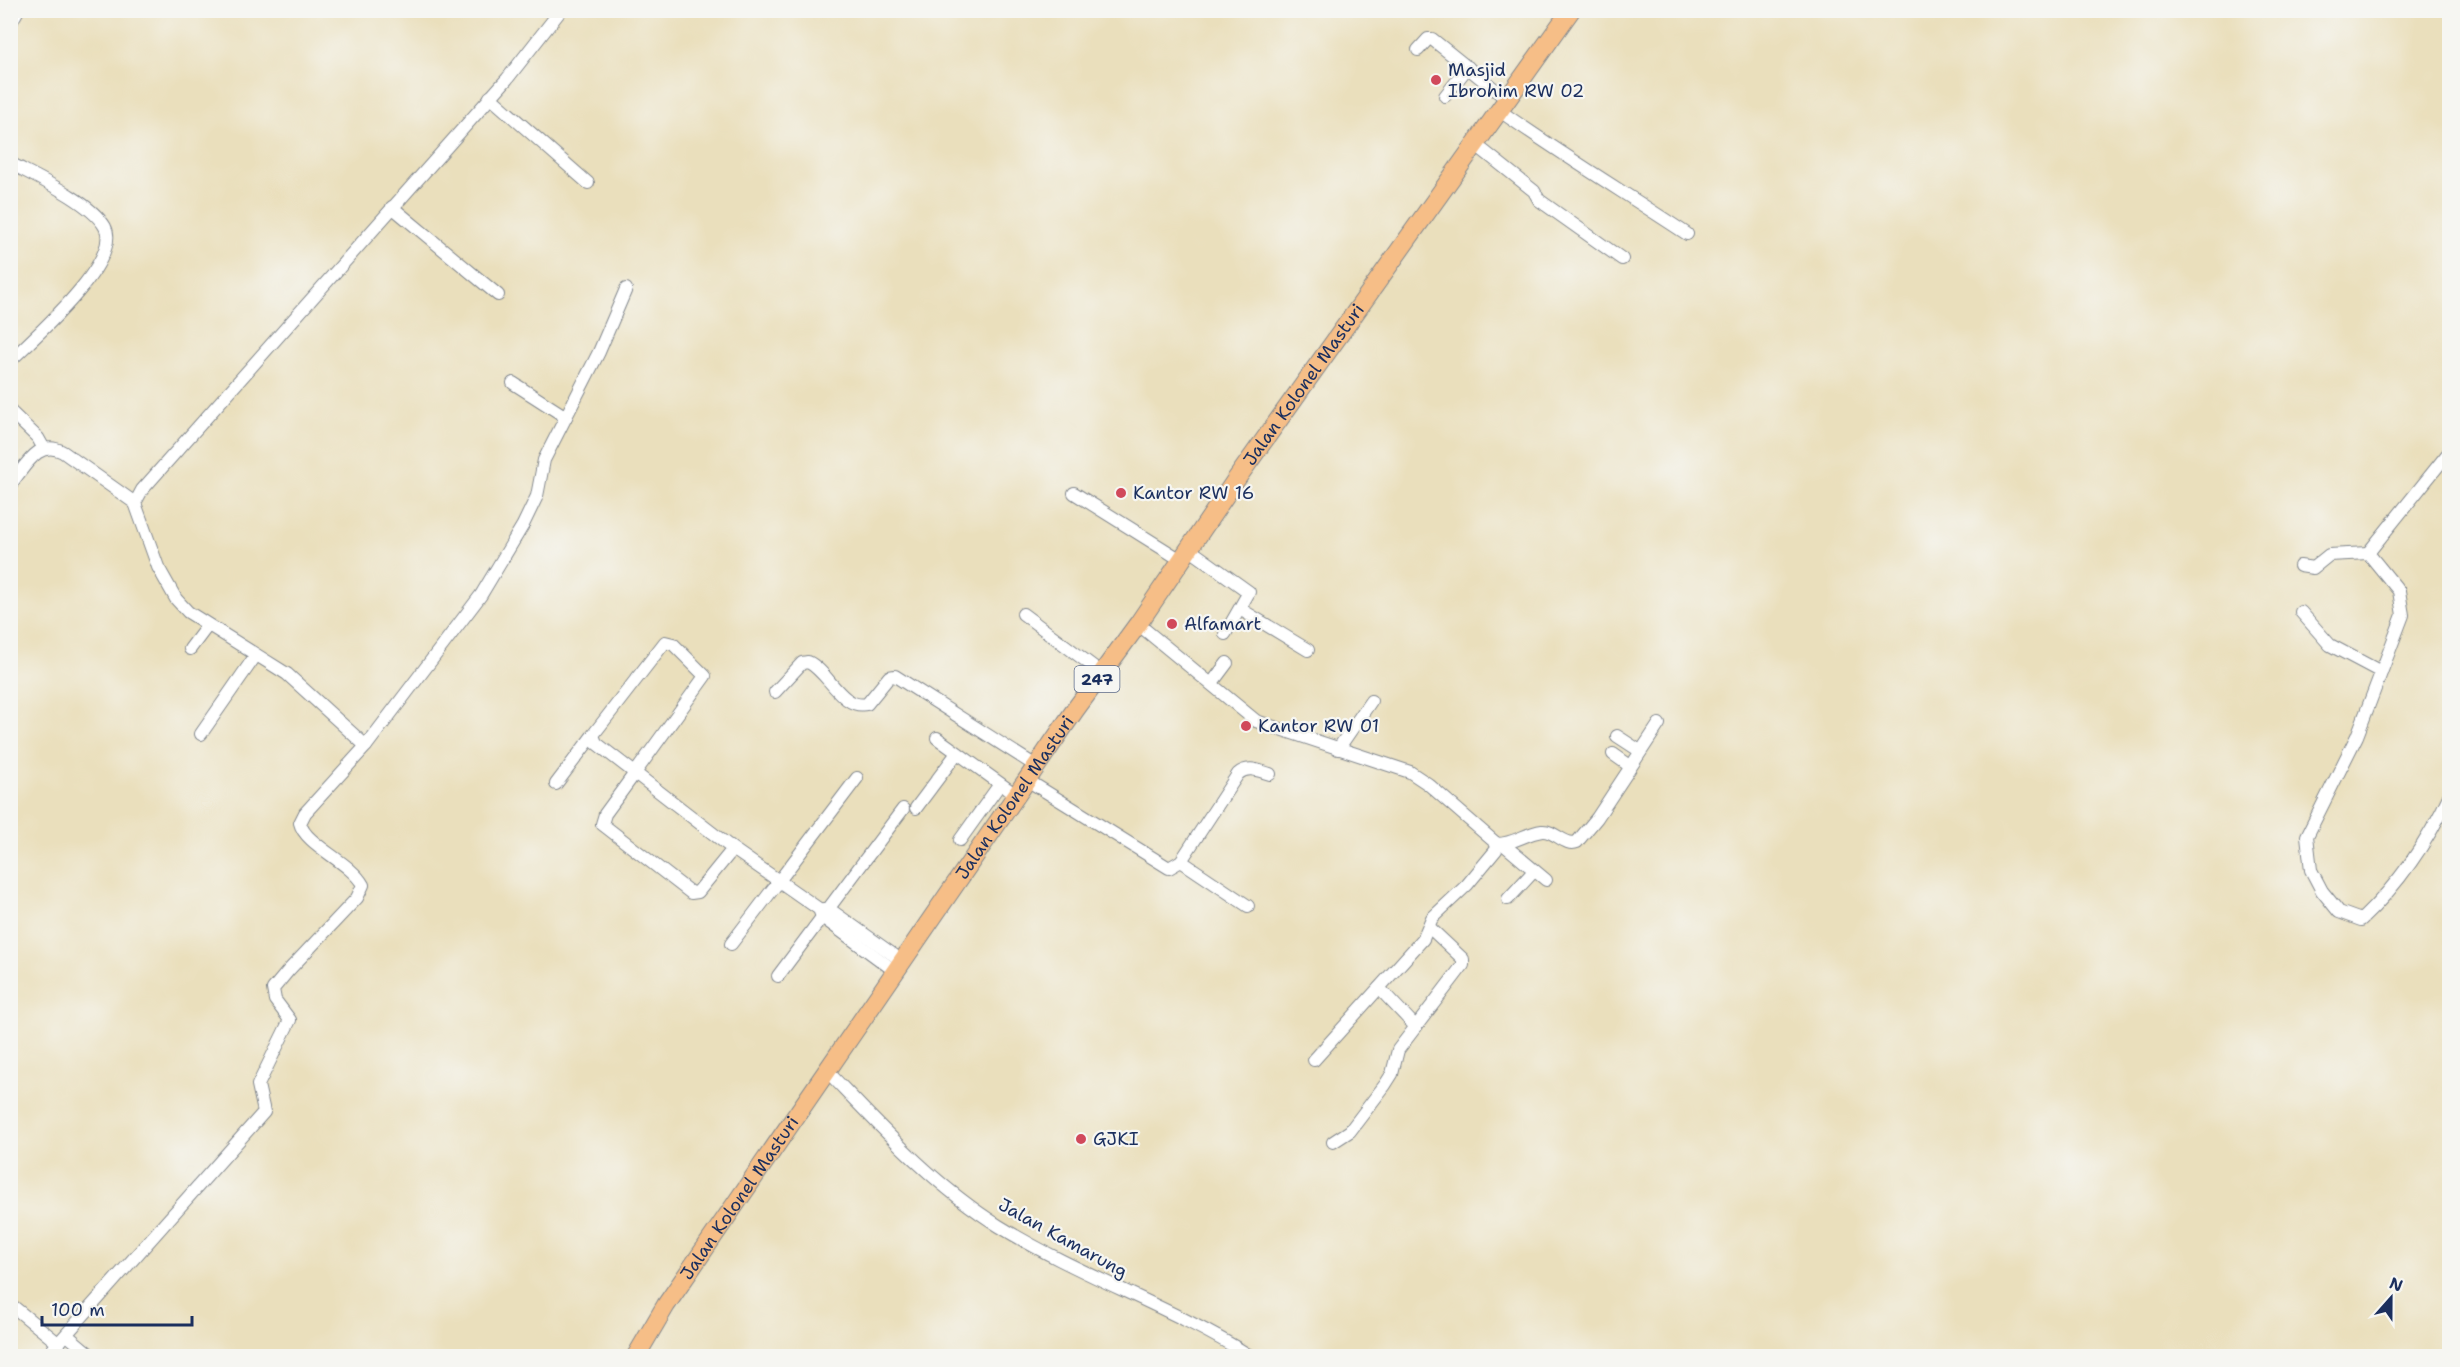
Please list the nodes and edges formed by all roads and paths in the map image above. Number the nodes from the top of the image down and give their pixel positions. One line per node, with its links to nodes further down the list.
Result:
1 (18, 10): 4 (street)
2 (561, 10): 8 (street)
3 (1571, 10): 9 (main road, Jalan Kolonel Masturi / 247)
4 (10, 24)
5 (1418, 50): 6 (street)
6 (1468, 67): 7 (street); 9 (street)
7 (1445, 96)
8 (490, 97): 12 (street); 13 (street)
9 (1504, 105): 10 (main road, Jalan Kolonel Masturi / 247); 14 (street)
10 (1475, 144): 15 (street); 28 (main road, Jalan Kolonel Masturi / 247)
11 (10, 163): 18 (street)
12 (588, 183)
13 (392, 207): 17 (street); 26 (street)
14 (1687, 234)
15 (1622, 260)
16 (626, 289): 21 (street)
17 (498, 295)
18 (10, 362)
19 (513, 383): 21 (street)
20 (10, 411): 22 (street)
21 (566, 417): 50 (street)
22 (43, 447): 24 (street); 26 (street)
23 (2450, 451): 27 (street)
24 (10, 484)
25 (1074, 493): 28 (street)
26 (135, 503): 34 (street)
27 (2368, 553): 29 (street); 40 (street)
28 (1185, 555): 30 (street); 33 (main road, Jalan Kolonel Masturi / 247)
29 (2300, 566)
30 (1240, 609): 35 (street); 37 (street)
31 (2301, 612): 40 (street)
32 (1023, 614): 41 (street)
33 (1138, 624): 41 (main road, Jalan Kolonel Masturi / 247); 42 (street)
34 (208, 626): 36 (street); 38 (street)
35 (1225, 634)
36 (190, 649)
37 (1308, 650)
38 (256, 656): 46 (street); 50 (street)
39 (1227, 663): 42 (street)
40 (2381, 672): 62 (street)
41 (1102, 674): 57 (main road, Jalan Kolonel Masturi / 247)
42 (1212, 683): 51 (street)
43 (776, 692): 57 (street)
44 (1371, 701): 51 (street)
45 (1659, 724): 52 (street)
46 (201, 734)
47 (593, 735): 56 (street); 56 (street); 60 (street)
48 (1617, 736): 52 (street)
49 (937, 738): 53 (street)
50 (366, 746): 86 (street)
51 (1338, 749): 67 (street)
52 (1640, 751): 55 (street)
53 (957, 753): 61 (street); 64 (street)
54 (1613, 754): 55 (street)
55 (1630, 766): 67 (street)
56 (635, 773): 68 (street); 68 (street)
57 (1031, 773): 63 (main road, Jalan Kolonel Masturi / 247); 69 (street)
58 (1270, 774): 69 (street)
59 (857, 778): 71 (street)
60 (556, 784)
61 (997, 788): 63 (street); 66 (street)
62 (2450, 794)
63 (1013, 800): 78 (main road, Jalan Kolonel Masturi / 247)
64 (916, 808)
65 (903, 810): 75 (street)
66 (960, 840)
67 (1500, 844): 70 (street); 76 (street)
68 (733, 849): 71 (street)
69 (1181, 861): 74 (street)
70 (1534, 871): 72 (street); 73 (street)
71 (779, 880): 75 (street); 77 (street)
72 (1545, 880)
73 (1508, 899)
74 (1248, 906)
75 (823, 912): 78 (street); 79 (street)
76 (1429, 927): 80 (street); 81 (street)
77 (730, 944)
78 (898, 966): 83 (main road, Jalan Kolonel Masturi / 247)
79 (778, 976)
80 (1379, 988): 81 (street); 82 (street)
81 (1416, 1027): 84 (street)
82 (1314, 1060)
83 (827, 1071): 89 (main road, Jalan Kolonel Masturi / 247); 90 (street, Jalan Kamarung)
84 (1333, 1142)
85 (10, 1304): 86 (street)
86 (63, 1339): 87 (street); 88 (street)
87 (47, 1356)
88 (92, 1356)
89 (636, 1356)
90 (1250, 1356)

